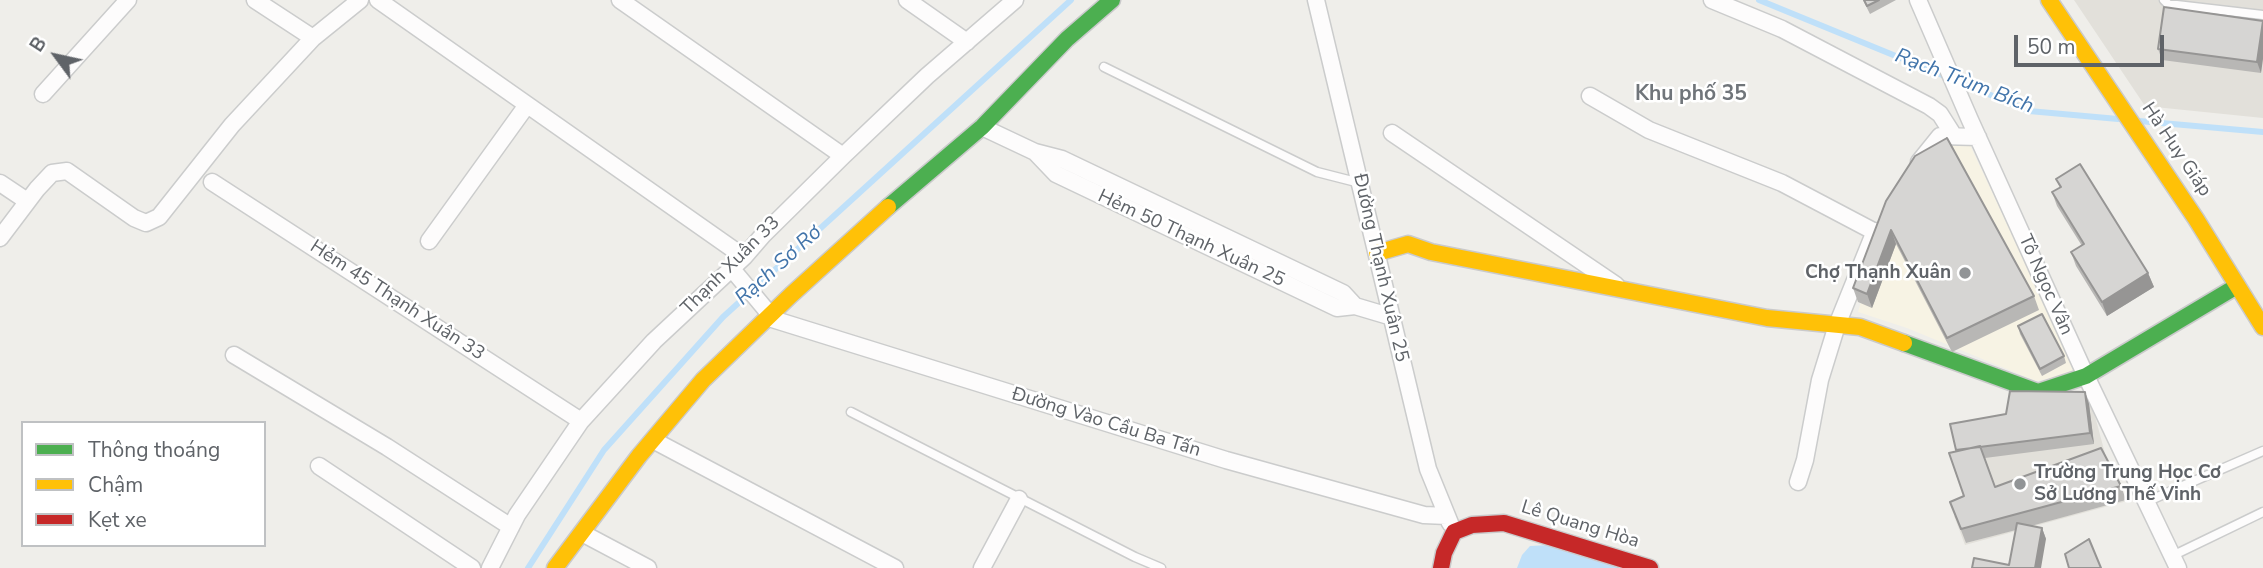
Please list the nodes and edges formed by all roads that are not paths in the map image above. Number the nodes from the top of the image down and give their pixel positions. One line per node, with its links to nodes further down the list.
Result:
1 (128, 0): 18 (street)
2 (255, 0): 15 (street)
3 (360, 0): 15 (street)
4 (378, 0): 20 (street)
5 (620, 0): 25 (street)
6 (907, 0): 16 (street)
7 (1015, 0): 16 (street, Thạnh Xuân 33)
8 (1112, 0): 21 (street)
9 (1316, 0): 29 (street, Đường Thạnh Xuân 25)
10 (1712, 0): 23 (street)
11 (1918, 0): 24 (street, Tô Ngọc Vân)
12 (2049, 0): 35 (street, Hà Huy Giáp)
13 (2164, 0): 14 (lane)
14 (2263, 15)
15 (313, 38): 30 (street)
16 (967, 43): 25 (street, Thạnh Xuân 33)
17 (1104, 67): 29 (lane)
18 (43, 94)
19 (1590, 96): 39 (street)
20 (527, 105): 32 (street); 34 (street)
21 (982, 127): 37 (street, Hẻm 50 Thạnh Xuân 25); 38 (street)
22 (1392, 133): 36 (street)
23 (1954, 136): 24 (street); 26 (street)
24 (1978, 137): 42 (street, Tô Ngọc Vân)
25 (843, 156): 34 (street, Thạnh Xuân 33)
26 (1912, 172)
27 (212, 181): 44 (street, Hẻm 45 Thạnh Xuân 33)
28 (0, 183): 30 (street)
29 (1360, 183): 33 (street, Đường Thạnh Xuân 25)
30 (27, 201): 31 (street)
31 (0, 237)
32 (429, 241)
33 (1377, 253): 36 (street); 37 (street, Đường Thạnh Xuân 25)
34 (738, 263): 38 (street); 44 (street, Thạnh Xuân 33)
35 (2237, 286): 40 (street, Hà Huy Giáp); 42 (street)
36 (1622, 289): 39 (street)
37 (1392, 317): 52 (street, Đường Thạnh Xuân 25)
38 (769, 318): 45 (street); 52 (street, Đường Vào Cầu Ba Tấn)
39 (1837, 325): 42 (street); 48 (street)
40 (2263, 327)
41 (234, 355): 53 (street)
42 (2086, 376): 50 (street, Tô Ngọc Vân)
43 (851, 412): 49 (lane)
44 (581, 421): 53 (street, Thạnh Xuân 33)
45 (653, 440): 55 (street); 62 (street)
46 (2263, 451): 50 (lane)
47 (318, 466): 58 (street)
48 (1798, 482)
49 (1019, 499): 56 (lane); 63 (street)
50 (2146, 502): 57 (street, Tô Ngọc Vân)
51 (2263, 512): 57 (lane)
52 (1447, 516): 54 (street, Đường Thạnh Xuân 25)
53 (511, 527): 59 (street, Thạnh Xuân 33)
54 (1454, 532): 66 (street); 67 (street, Lê Quang Hòa)
55 (582, 533): 60 (street); 61 (street)
56 (1135, 557): 64 (lane); 65 (lane)
57 (2175, 562)
58 (472, 568)
59 (490, 568)
60 (555, 568)
61 (648, 568)
62 (895, 568)
63 (982, 568)
64 (1130, 568)
65 (1161, 568)
66 (1441, 568)
67 (1650, 568)

